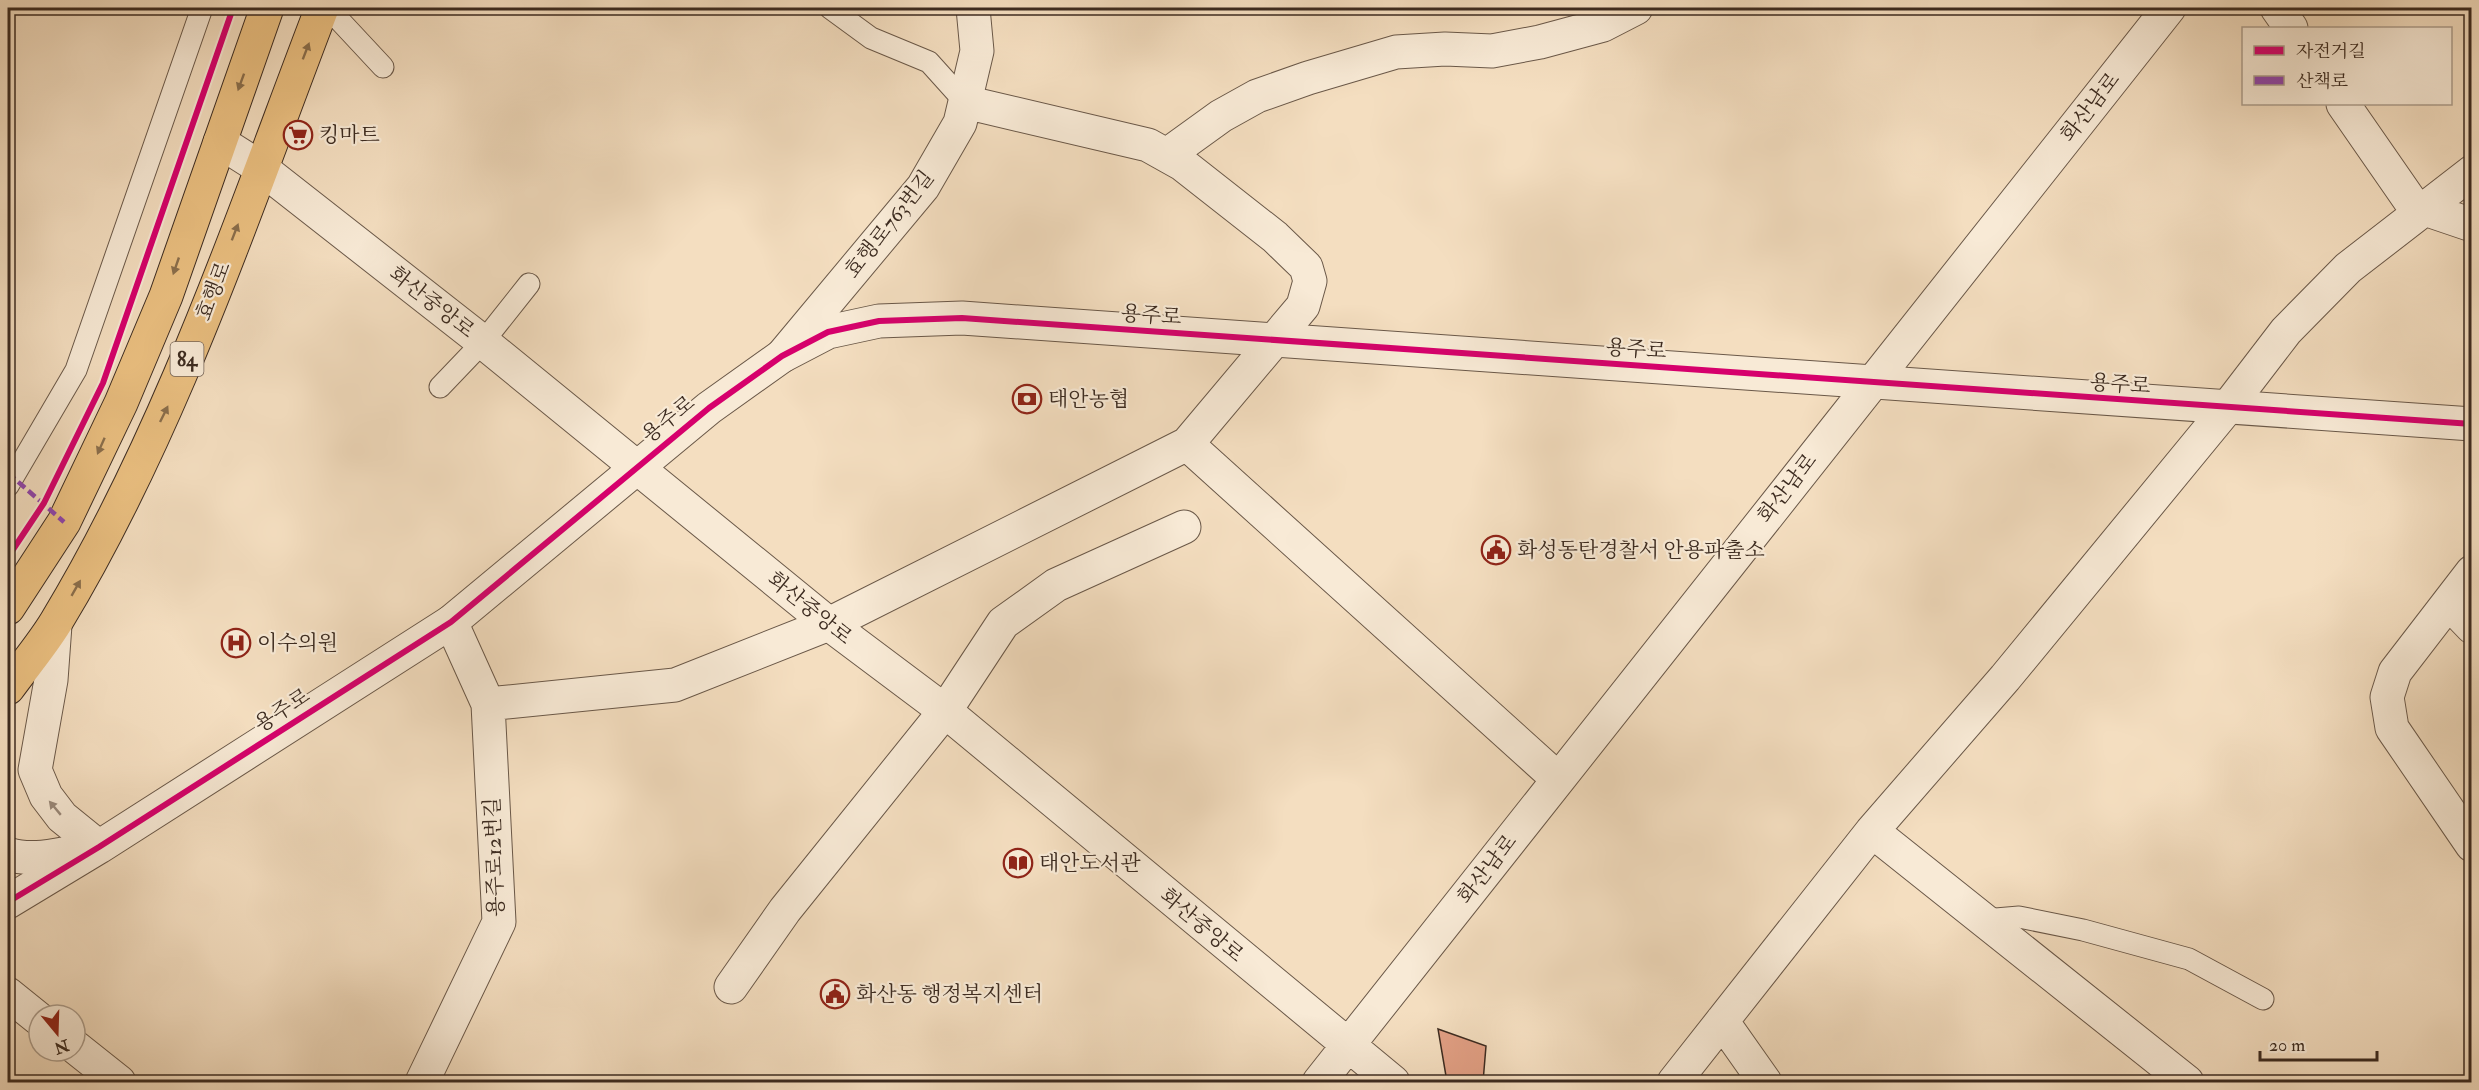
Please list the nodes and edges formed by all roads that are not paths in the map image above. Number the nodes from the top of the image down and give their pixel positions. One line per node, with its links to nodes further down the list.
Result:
1 (202, 8): 30 (lane)
2 (267, 8): 14 (main road, 효행로 / 84, one-way to 14)
3 (322, 8): 16 (main road, 효행로 / 84, one-way to 3)
4 (328, 8): 11 (lane)
5 (830, 8): 12 (lane)
6 (973, 8): 12 (street, 효행로763번길)
7 (1636, 8): 15 (street)
8 (2169, 8): 24 (street, 화산남로)
9 (2277, 8): 10 (street)
10 (2290, 27)
11 (383, 67)
12 (964, 102): 15 (street); 23 (street, 효행로763번길)
13 (2344, 105): 18 (street)
14 (220, 142): 16 (street, 화산중앙로); 34 (main road, 효행로 / 84, one-way to 34)
15 (1167, 155): 21 (street)
16 (261, 168): 22 (street, 화산중앙로); 37 (main road, 효행로 / 84, one-way to 16)
17 (2472, 172): 18 (street)
18 (2424, 209): 19 (street); 26 (street)
19 (2472, 225)
20 (529, 284): 22 (lane)
21 (1275, 340): 23 (street, 용주로); 24 (street, 용주로); 28 (street)
22 (483, 342): 25 (lane); 29 (street, 화산중앙로)
23 (782, 356): 29 (street, 용주로)
24 (1870, 382): 26 (street, 용주로); 42 (street, 화산남로)
25 (440, 387)
26 (2227, 408): 27 (street, 용주로); 43 (street)
27 (2472, 424)
28 (1187, 444): 36 (street); 42 (street)
29 (636, 466): 35 (street, 용주로); 36 (street, 화산중앙로)
30 (8, 486)
31 (1184, 526): 41 (street)
32 (2472, 572): 33 (street)
33 (2449, 603): 38 (street); 44 (street)
34 (8, 608)
35 (451, 622): 40 (street, 용주로12번길); 45 (street, 용주로)
36 (829, 624): 40 (street); 41 (street, 화산중앙로)
37 (55, 625): 39 (main road, 효행로 / 84); 45 (street, one-way to 37)
38 (2472, 627)
39 (8, 688)
40 (488, 704): 57 (street, 용주로12번길)
41 (945, 711): 49 (street); 54 (street, 화산중앙로)
42 (1558, 778): 54 (street, 화산남로)
43 (1872, 831): 48 (street); 53 (street)
44 (2472, 845)
45 (99, 847): 46 (street, 용주로); 47 (street, 용주로)
46 (8, 854)
47 (8, 902)
48 (1984, 920): 51 (lane); 62 (street)
49 (731, 987)
50 (8, 994): 52 (street)
51 (2263, 999)
52 (27, 1009)
53 (1722, 1021): 60 (street); 61 (street)
54 (1348, 1046): 58 (street, 화산남로); 59 (street, 화산중앙로)
55 (87, 1057): 56 (street)
56 (119, 1083)
57 (422, 1083)
58 (1319, 1083)
59 (1393, 1083)
60 (1674, 1083)
61 (1765, 1083)
62 (2187, 1083)

